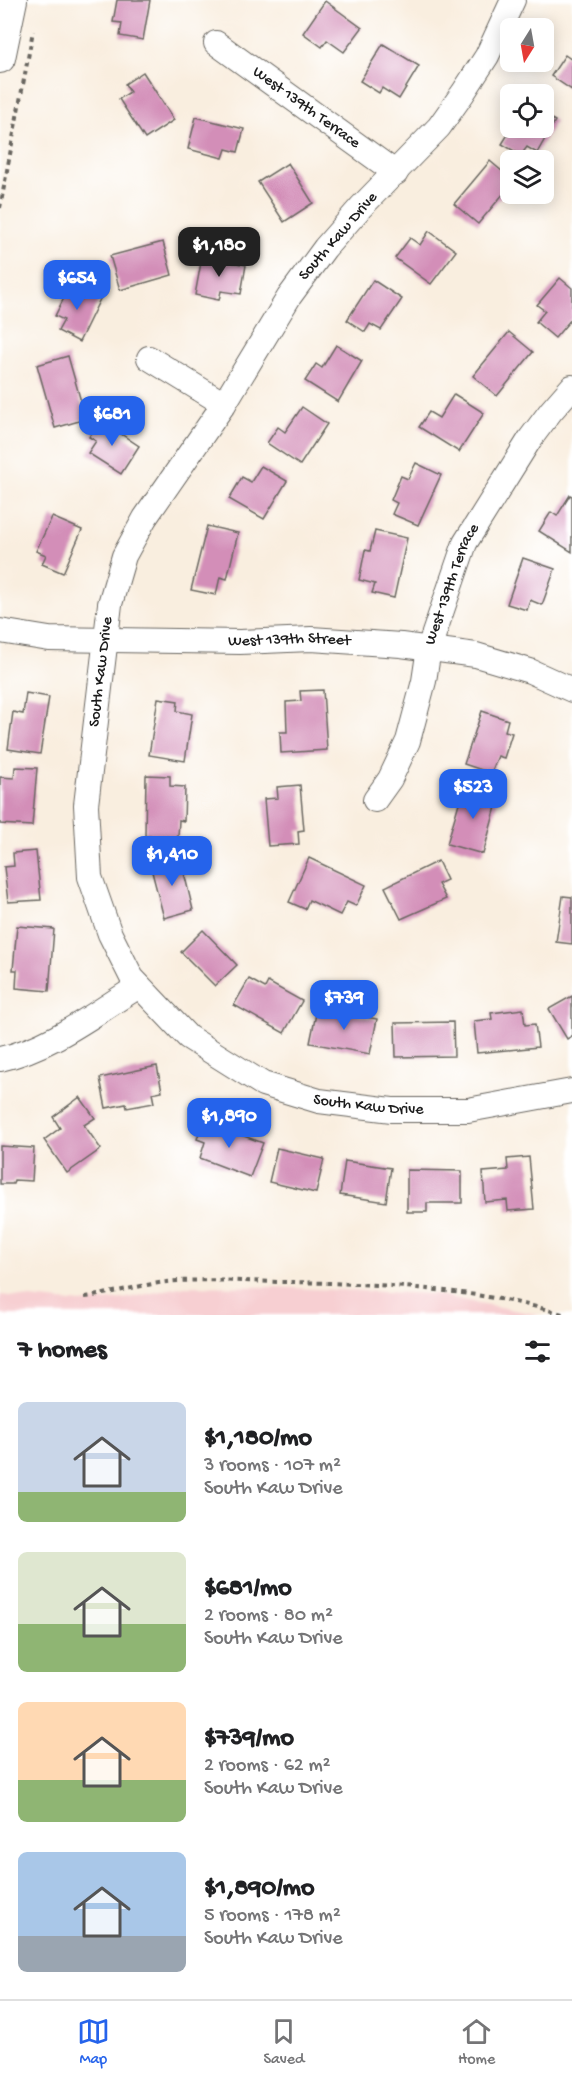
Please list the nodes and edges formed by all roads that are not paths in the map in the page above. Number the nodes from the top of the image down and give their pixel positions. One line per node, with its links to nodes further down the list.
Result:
1 (12, 0): 4 (main road)
2 (513, 0): 5 (street, South Kaw Drive)
3 (216, 43): 5 (street, West 139th Terrace)
4 (0, 58)
5 (396, 172): 8 (street, South Kaw Drive)
6 (149, 358): 8 (street)
7 (572, 387): 11 (street, West 139th Terrace)
8 (224, 404): 10 (street, South Kaw Drive)
9 (0, 631): 10 (street, West 139th Street)
10 (105, 640): 11 (street, West 139th Street); 14 (street, South Kaw Drive)
11 (429, 648): 12 (street, West 139th Street); 13 (street, West 139th Terrace)
12 (572, 690)
13 (375, 800)
14 (139, 986): 15 (street); 16 (street, South Kaw Drive)
15 (0, 1059)
16 (572, 1091)

